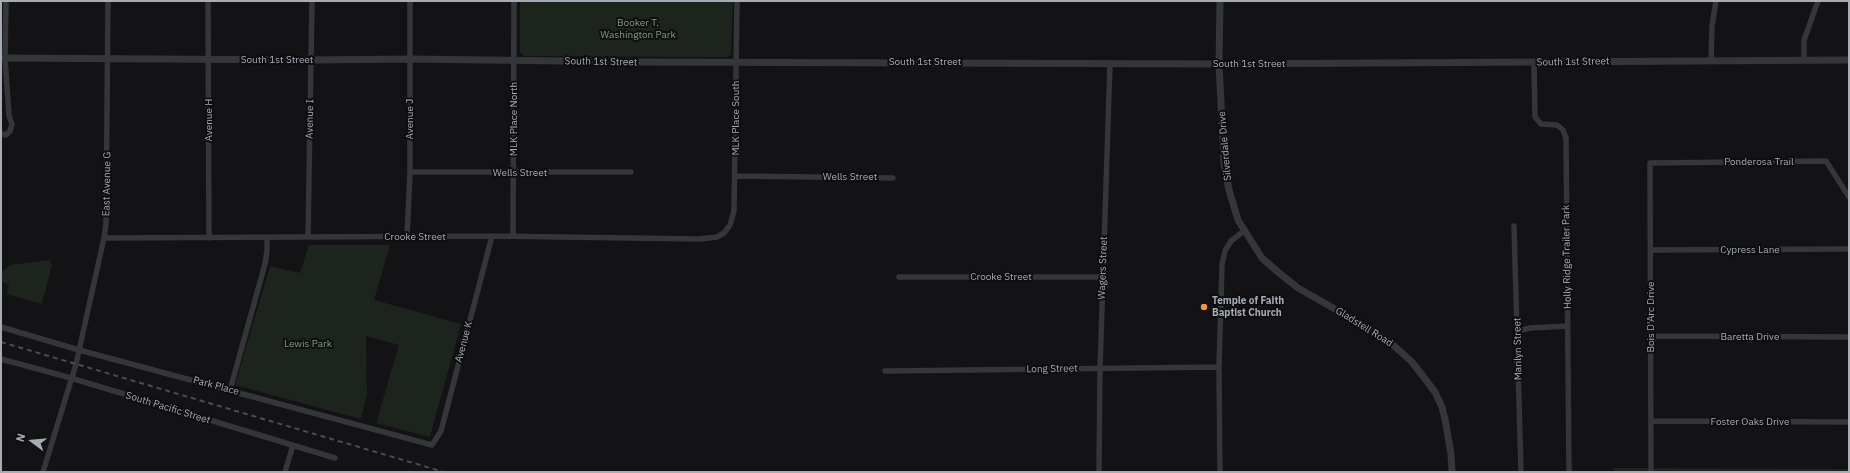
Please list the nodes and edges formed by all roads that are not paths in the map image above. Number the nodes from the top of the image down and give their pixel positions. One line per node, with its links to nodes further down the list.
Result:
1 (6, 1): 11 (street)
2 (108, 1): 12 (street, East Avenue G)
3 (208, 1): 13 (street, Avenue H)
4 (312, 1): 15 (street, Avenue I)
5 (410, 1): 14 (street, Avenue J)
6 (514, 1): 18 (street, MLK Place North)
7 (737, 1): 20 (street, MLK Place South)
8 (1220, 1): 23 (street, Silverdale Drive)
9 (1716, 1): 19 (street)
10 (1818, 1): 16 (street)
11 (3, 58): 12 (street, South 1st Street); 24 (street)
12 (108, 59): 13 (street, South 1st Street); 39 (street, East Avenue G)
13 (208, 59): 15 (street, South 1st Street); 40 (street, Avenue H)
14 (410, 59): 15 (street, South 1st Street); 18 (street, South 1st Street); 26 (street, Avenue J)
15 (311, 60): 37 (street, Avenue I)
16 (1804, 60): 17 (street, South 1st Street); 19 (street, South 1st Street)
17 (1849, 60)
18 (514, 61): 20 (street, South 1st Street); 28 (street, MLK Place North)
19 (1711, 61): 22 (street, South 1st Street)
20 (736, 62): 21 (street, South 1st Street); 29 (street, MLK Place South)
21 (1110, 63): 23 (street, South 1st Street); 45 (street, Wagers Street)
22 (1534, 63): 23 (street, South 1st Street); 46 (street, Holly Ridge Trailer Park)
23 (1220, 64): 33 (street, Silverdale Drive)
24 (1, 134)
25 (1650, 163): 31 (street, Ponderosa Trail); 43 (street, Bois D'Arc Drive)
26 (410, 172): 28 (street, Wells Street); 38 (street, Avenue J)
27 (631, 172): 28 (street, Wells Street)
28 (513, 173): 36 (street, MLK Place North)
29 (736, 176): 30 (street, Wells Street); 34 (street, MLK Place South)
30 (893, 178)
31 (1849, 197)
32 (1514, 226): 48 (street, Marilyn Street)
33 (1244, 231): 53 (street); 67 (street, Gladstell Road)
34 (724, 233): 36 (street, Crooke Street)
35 (492, 236): 36 (street, Crooke Street); 38 (street, Crooke Street); 61 (street, Avenue K)
36 (513, 236)
37 (308, 237): 38 (street, Crooke Street); 41 (street, Crooke Street)
38 (407, 237)
39 (104, 238): 40 (street, Crooke Street); 51 (street, East Avenue G)
40 (208, 238): 41 (street, Crooke Street)
41 (267, 238): 57 (street)
42 (1849, 249): 43 (street, Cypress Lane)
43 (1651, 250): 49 (street, Bois D'Arc Drive)
44 (899, 277): 45 (street, Crooke Street)
45 (1103, 277): 54 (street, Wagers Street)
46 (1568, 326): 48 (street); 69 (street, Holly Ridge Trailer Park)
47 (1, 327): 51 (street, Park Place)
48 (1518, 331): 68 (street, Marilyn Street)
49 (1650, 336): 50 (street, Baretta Drive); 58 (street, Bois D'Arc Drive)
50 (1849, 337)
51 (79, 350): 56 (street, East Avenue G); 57 (street, Park Place)
52 (1, 359): 56 (street, South Pacific Street)
53 (1219, 367): 54 (street, Long Street); 66 (street)
54 (1100, 368): 55 (street, Long Street); 65 (street, Wagers Street)
55 (886, 371)
56 (71, 378): 60 (street, South Pacific Street); 63 (street, East Avenue G)
57 (230, 390): 61 (street, Park Place)
58 (1651, 421): 59 (street, Foster Oaks Drive); 70 (street, Bois D'Arc Drive)
59 (1849, 422)
60 (293, 445): 62 (street, South Pacific Street); 64 (street)
61 (432, 445)
62 (335, 458)
63 (43, 472)
64 (285, 472)
65 (1099, 472)
66 (1220, 472)
67 (1452, 472)
68 (1520, 472)
69 (1569, 472)
70 (1651, 472)

